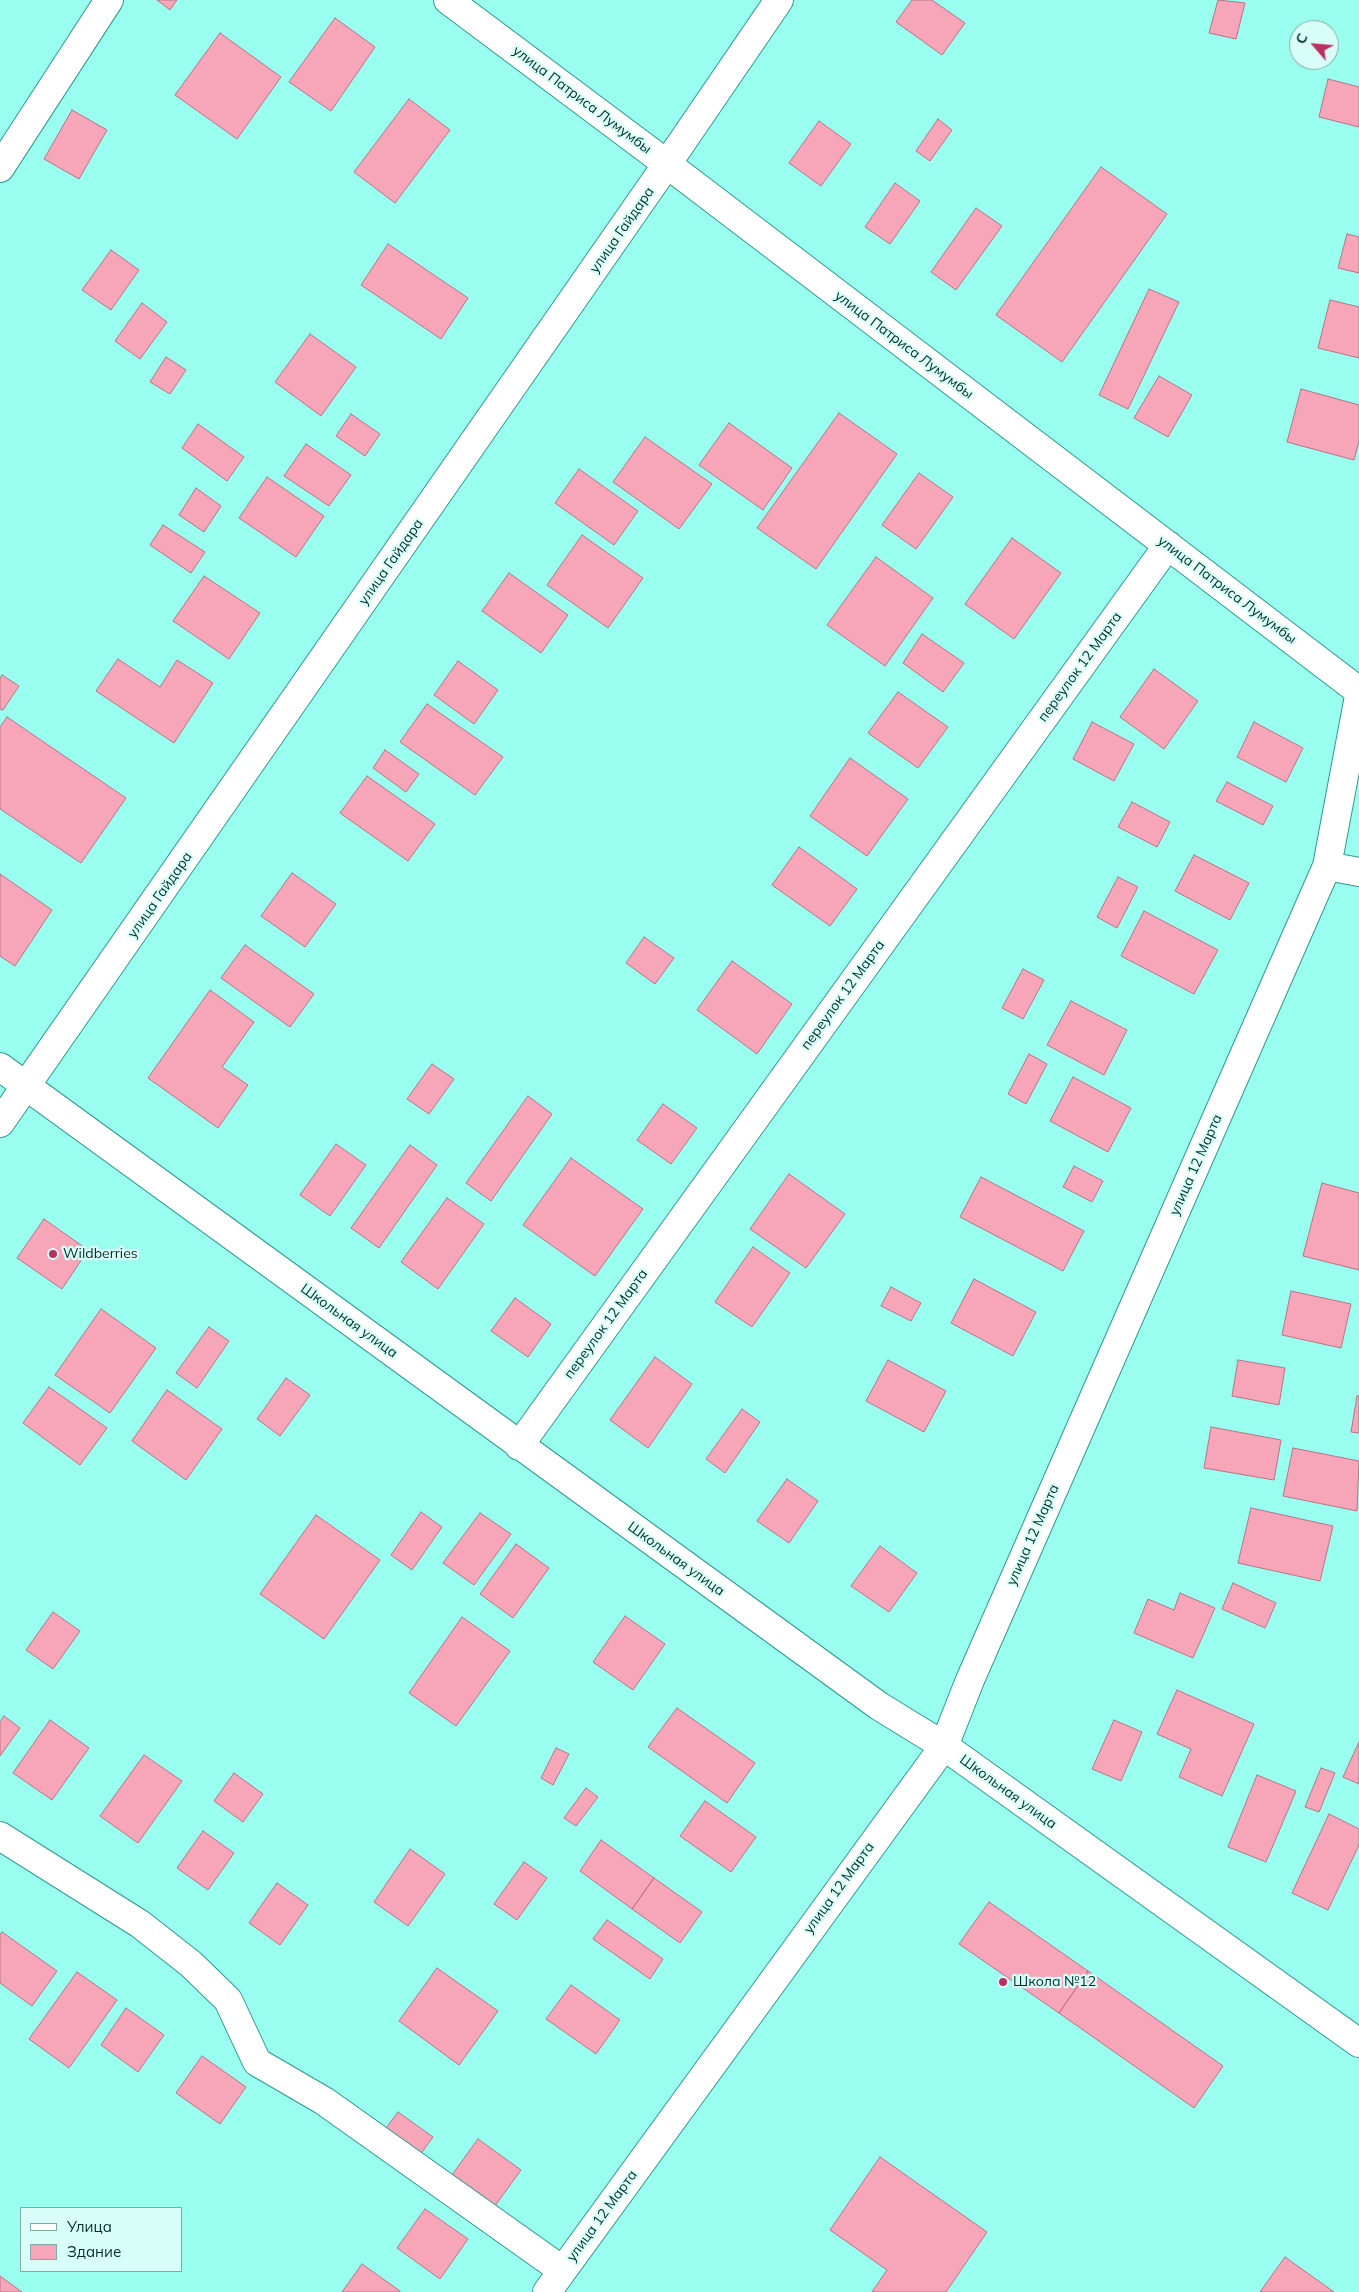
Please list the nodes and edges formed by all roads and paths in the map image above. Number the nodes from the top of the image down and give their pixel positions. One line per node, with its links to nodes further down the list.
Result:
1 (109, 0): 5 (street)
2 (448, 0): 4 (street, улица Патриса Лумумбы)
3 (779, 0): 4 (street, улица Гайдара)
4 (667, 164): 6 (street, улица Патриса Лумумбы); 12 (street, улица Гайдара)
5 (0, 168)
6 (1168, 545): 7 (street, улица Патриса Лумумбы); 14 (street, переулок 12 Марта)
7 (1359, 691)
8 (1359, 696): 9 (street, улица 12 Марта)
9 (1327, 866): 10 (street); 15 (street, улица 12 Марта)
10 (1359, 872)
11 (0, 1067): 12 (street, Школьная улица)
12 (27, 1086): 13 (street, улица Гайдара); 14 (street, Школьная улица)
13 (0, 1123)
14 (519, 1446): 15 (street, Школьная улица)
15 (944, 1746): 17 (street, Школьная улица); 18 (street, улица 12 Марта)
16 (0, 1836): 18 (street)
17 (1359, 2043)
18 (562, 2270): 19 (street, улица 12 Марта)
19 (547, 2292)

